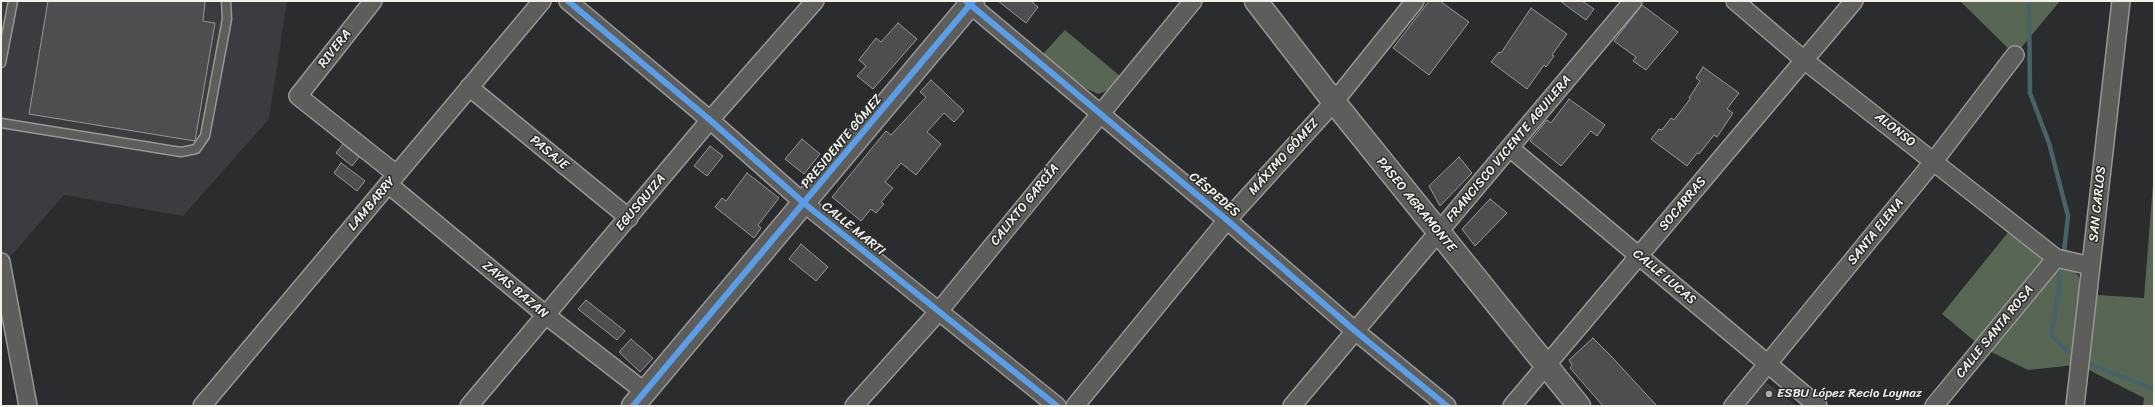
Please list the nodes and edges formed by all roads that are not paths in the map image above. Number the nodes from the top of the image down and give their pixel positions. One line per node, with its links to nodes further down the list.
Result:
1 (13, 1): 17 (lane)
2 (226, 1): 23 (lane)
3 (373, 1): 19 (street, RIVERA)
4 (542, 1): 18 (street, LAMBARRY)
5 (568, 1): 22 (street, CALLE MARTI)
6 (815, 1): 22 (street, EGUSQUIZA)
7 (1193, 1): 21 (street, CALIXTO GARCÍA)
8 (1256, 1): 20 (street, PASEO AGRAMONTE)
9 (1415, 1): 20 (street, MÁXIMO GÓMEZ)
10 (1633, 1): 24 (street, FRANCISCO VICENTE AGUILERA)
11 (1735, 1): 16 (street, ALONSO)
12 (1854, 1): 16 (street, SOCARRAS)
13 (2121, 1): 34 (street, SAN CARLOS)
14 (970, 2): 21 (street, CÉSPEDES); 27 (street, PRESIDENTE GÓMEZ)
15 (2014, 55): 25 (street, SANTA ELENA)
16 (1804, 60): 25 (street, ALONSO); 31 (street, SOCARRAS)
17 (1, 63)
18 (469, 87): 26 (street, LAMBARRY); 28 (street, PASAJE)
19 (298, 96): 26 (street, ZAYAS BAZAN)
20 (1334, 102): 29 (street, MÁXIMO GÓMEZ); 30 (street, PASEO AGRAMONTE)
21 (1100, 114): 29 (street, CÉSPEDES); 35 (street, CALIXTO GARCÍA)
22 (710, 120): 27 (street, CALLE MARTI); 28 (street, EGUSQUIZA)
23 (1, 122)
24 (1510, 148): 30 (street, FRANCISCO VICENTE AGUILERA); 31 (street, CALLE LUCAS)
25 (1934, 161): 32 (street, ALONSO); 38 (street, SANTA ELENA)
26 (392, 179): 36 (street, ZAYAS BAZAN); 42 (street, LAMBARRY)
27 (804, 204): 35 (street, CALLE MARTI); 40 (street, PRESIDENTE GÓMEZ)
28 (629, 218): 36 (street, EGUSQUIZA)
29 (1227, 220): 37 (street, CÉSPEDES); 46 (street, MÁXIMO GÓMEZ)
30 (1438, 233): 37 (street, FRANCISCO VICENTE AGUILERA); 39 (street, PASEO AGRAMONTE)
31 (1640, 257): 38 (street, CALLE LUCAS); 39 (street, SOCARRAS)
32 (2056, 258): 34 (street); 53 (street, CALLE SANTA ROSA)
33 (1, 262): 41 (street)
34 (2092, 266): 54 (street, SAN CARLOS)
35 (939, 311): 44 (street, CALIXTO GARCÍA); 45 (street, CALLE MARTI)
36 (547, 316): 40 (street, ZAYAS BAZAN); 43 (street, EGUSQUIZA)
37 (1354, 330): 47 (street, FRANCISCO VICENTE AGUILERA); 48 (street, CÉSPEDES)
38 (1768, 364): 51 (street, SANTA ELENA); 52 (street, CALLE LUCAS)
39 (1546, 366): 49 (street, SOCARRAS); 50 (street, PASEO AGRAMONTE)
40 (639, 399)
41 (28, 406)
42 (202, 406)
43 (469, 406)
44 (854, 406)
45 (1057, 406)
46 (1075, 406)
47 (1292, 406)
48 (1447, 406)
49 (1512, 406)
50 (1579, 406)
51 (1733, 406)
52 (1818, 406)
53 (1934, 406)
54 (2075, 406)

